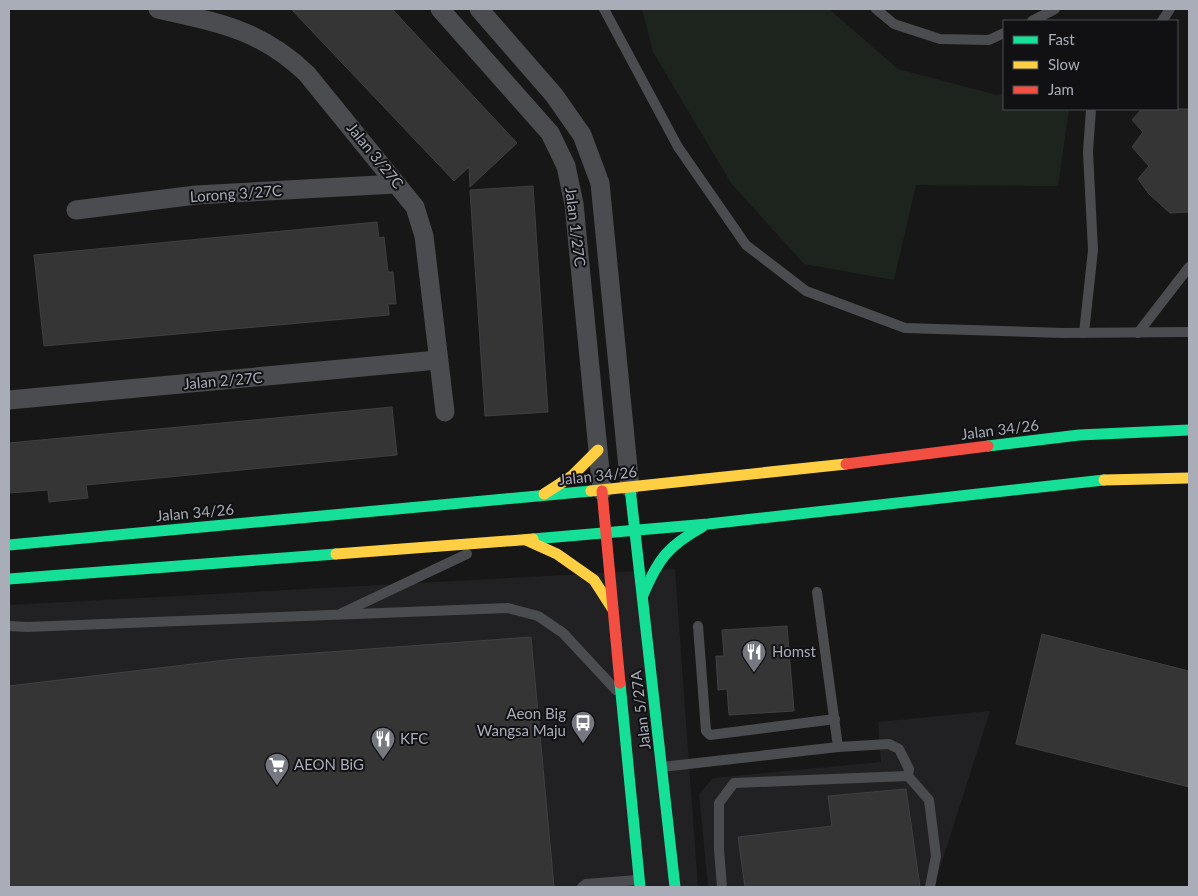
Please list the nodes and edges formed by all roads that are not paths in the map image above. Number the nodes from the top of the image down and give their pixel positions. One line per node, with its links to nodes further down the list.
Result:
1 (158, 9): 12 (street, Jalan 3/27C)
2 (440, 9): 22 (street, Jalan 1/27C)
3 (479, 9): 24 (street, Jalan 1/27C)
4 (604, 9): 16 (lane)
5 (876, 9): 10 (lane)
6 (1055, 9): 8 (lane)
7 (1170, 9): 9 (lane)
8 (1034, 20)
9 (1163, 20)
10 (1003, 33)
11 (1092, 110): 16 (lane)
12 (396, 184): 13 (street, Lorong 3/27C); 18 (street, Jalan 3/27C)
13 (76, 210)
14 (1189, 267): 17 (lane)
15 (1189, 332): 17 (lane)
16 (1084, 333): 17 (lane)
17 (1138, 333)
18 (438, 360): 19 (street, Jalan 2/27C); 20 (street, Jalan 3/27C)
19 (9, 400)
20 (445, 412)
21 (1189, 430): 24 (main road, Jalan 34/26)
22 (598, 450): 25 (street, Jalan 1/27C); 26 (main road)
23 (1189, 478): 27 (main road)
24 (630, 488): 25 (main road, Jalan 34/26); 28 (main road, Jalan 5/27A)
25 (602, 491): 26 (main road, Jalan 34/26); 29 (main road, Jalan 5/27A)
26 (538, 497): 32 (main road, Jalan 34/26)
27 (708, 524): 28 (main road); 35 (main road)
28 (635, 530): 29 (main road); 35 (main road, Jalan 5/27A)
29 (606, 533): 30 (main road); 36 (main road, Jalan 5/27A)
30 (524, 540): 31 (main road); 36 (main road)
31 (488, 544): 33 (main road); 37 (lane)
32 (9, 545)
33 (9, 579)
34 (817, 592): 41 (lane)
35 (642, 596): 43 (main road, Jalan 5/27A)
36 (613, 610): 40 (main road, Jalan 5/27A)
37 (338, 615): 38 (lane); 40 (lane)
38 (9, 626)
39 (698, 626): 41 (lane)
40 (621, 696): 45 (main road, Jalan 5/27A)
41 (835, 719): 42 (lane)
42 (838, 747): 43 (lane); 44 (lane)
43 (662, 767): 47 (main road, Jalan 5/27A)
44 (908, 776): 48 (lane); 49 (lane)
45 (639, 883): 46 (lane)
46 (582, 887)
47 (675, 887)
48 (722, 887)
49 (930, 887)

